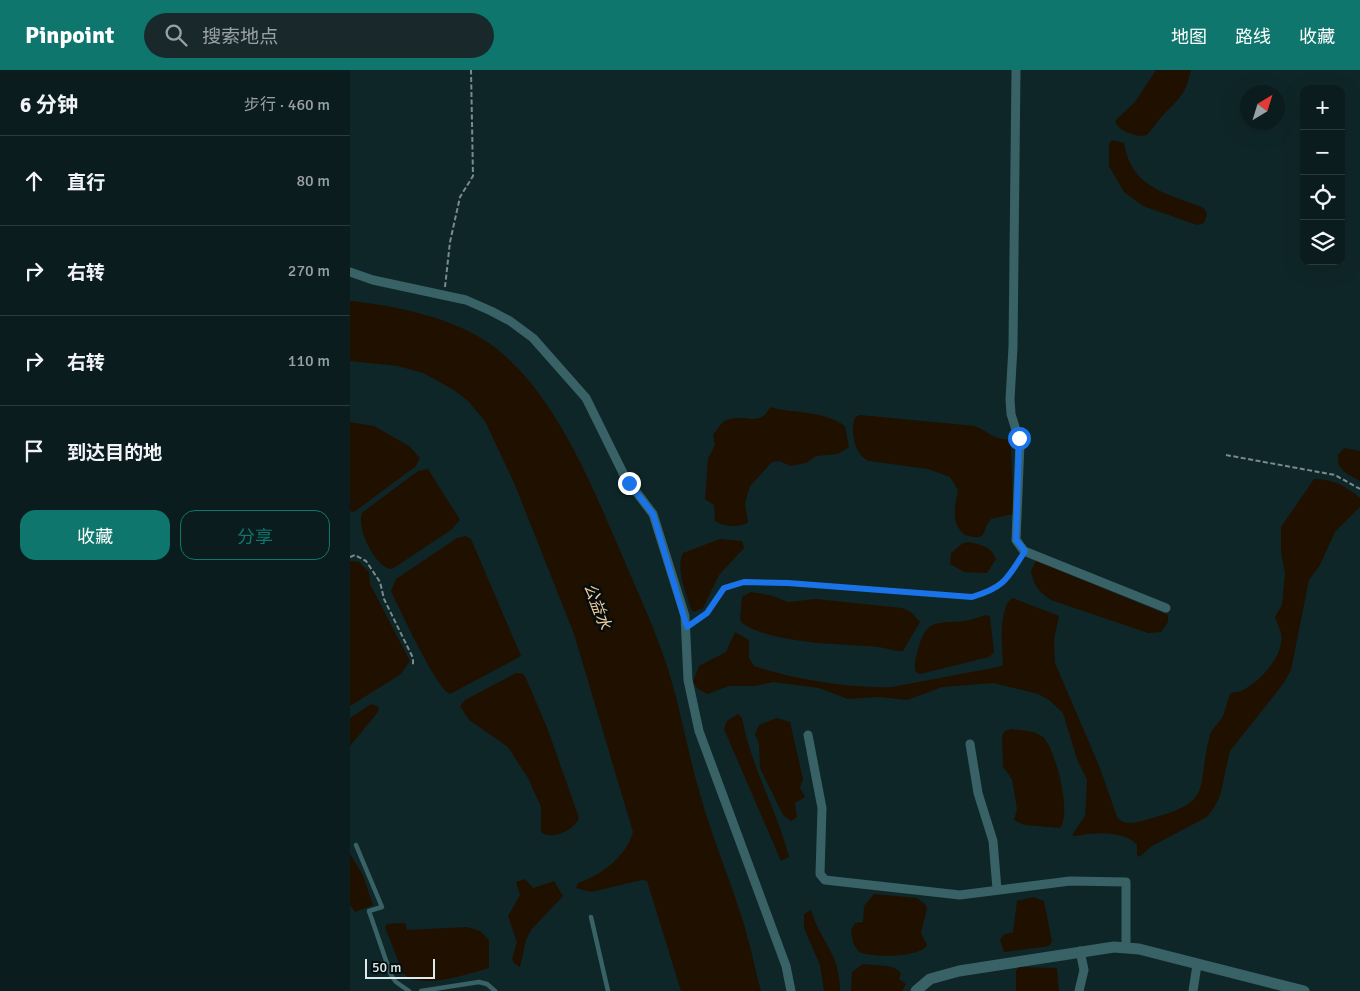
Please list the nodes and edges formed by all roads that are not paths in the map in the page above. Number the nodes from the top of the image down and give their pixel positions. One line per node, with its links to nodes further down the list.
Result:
1 (1016, 70): 3 (street)
2 (350, 272): 5 (street)
3 (1025, 551): 4 (street); 5 (lane)
4 (1166, 608)
5 (687, 627): 18 (street)
6 (808, 735): 9 (street)
7 (970, 744): 9 (street)
8 (356, 844): 14 (lane)
9 (997, 889): 11 (street)
10 (592, 917): 17 (lane)
11 (1126, 948): 12 (street); 13 (street)
12 (1080, 951): 19 (street); 20 (street)
13 (1197, 965): 21 (street); 22 (street)
14 (407, 991)
15 (421, 991): 16 (lane)
16 (495, 991)
17 (608, 991)
18 (791, 991)
19 (916, 991)
20 (1079, 991)
21 (1193, 991)
22 (1304, 991)

